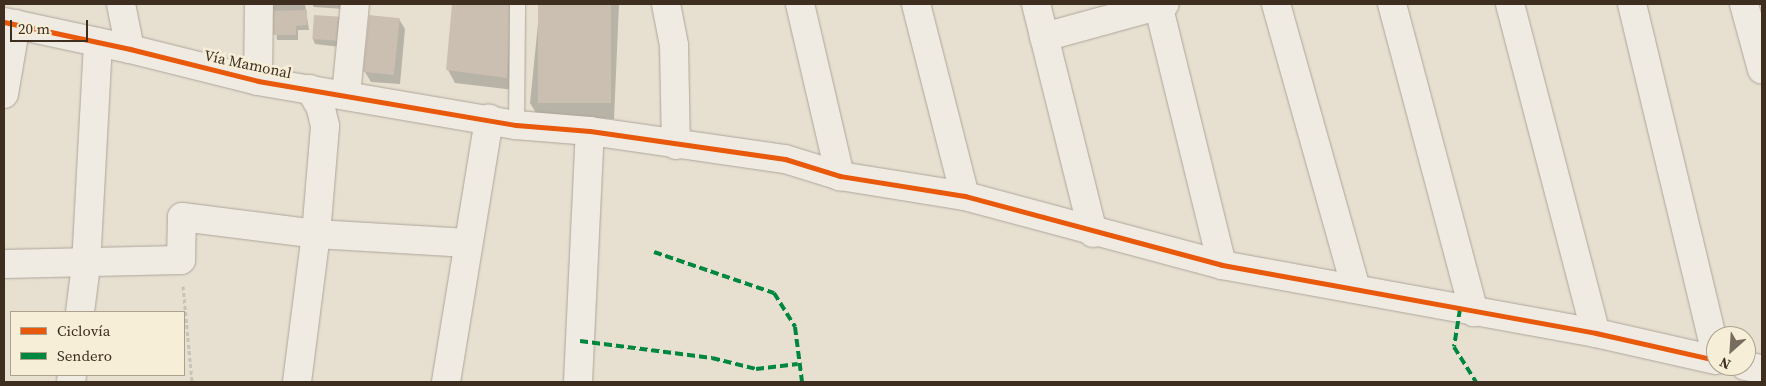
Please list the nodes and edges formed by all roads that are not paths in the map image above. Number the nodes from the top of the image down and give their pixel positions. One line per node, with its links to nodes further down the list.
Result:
1 (121, 4): 18 (street)
2 (259, 4): 20 (street)
3 (355, 4): 23 (street)
4 (517, 4): 25 (lane)
5 (666, 4): 27 (street)
6 (800, 4): 28 (street)
7 (916, 4): 29 (street)
8 (1036, 4): 16 (street)
9 (1160, 4): 16 (street); 35 (street)
10 (1276, 4): 36 (street)
11 (1392, 4): 38 (street)
12 (1510, 4): 40 (street)
13 (1632, 4): 39 (street)
14 (1744, 4): 19 (street)
15 (10, 23): 17 (street, Vía Mamonal); 22 (street)
16 (1044, 37): 30 (street)
17 (98, 42): 18 (street, Vía Mamonal); 34 (street)
18 (130, 49): 20 (street, Vía Mamonal)
19 (1762, 70)
20 (258, 81): 21 (street, Vía Mamonal)
21 (310, 89): 23 (street, Vía Mamonal); 31 (street, Vía Mamonal)
22 (4, 94)
23 (346, 95): 24 (street, Vía Mamonal)
24 (489, 118): 25 (street, Vía Mamonal); 32 (street)
25 (516, 125): 26 (street, Vía Mamonal)
26 (590, 131): 27 (street, Vía Mamonal); 44 (street)
27 (676, 145): 28 (street, Vía Mamonal)
28 (840, 176): 29 (street, Vía Mamonal)
29 (964, 196): 30 (street, Vía Mamonal)
30 (1093, 233): 35 (street, Vía Mamonal)
31 (316, 234): 32 (street); 34 (street); 42 (street, Vía Mamonal)
32 (468, 243): 43 (street)
33 (4, 264): 34 (street)
34 (86, 265): 37 (street)
35 (1222, 266): 36 (street, Vía Mamonal)
36 (1356, 288): 38 (street, Vía Mamonal)
37 (80, 311)
38 (1474, 312): 40 (street, Vía Mamonal)
39 (1710, 326)
40 (1596, 333): 41 (street, Vía Mamonal)
41 (1706, 358)
42 (297, 382)
43 (446, 382)
44 (578, 382)

